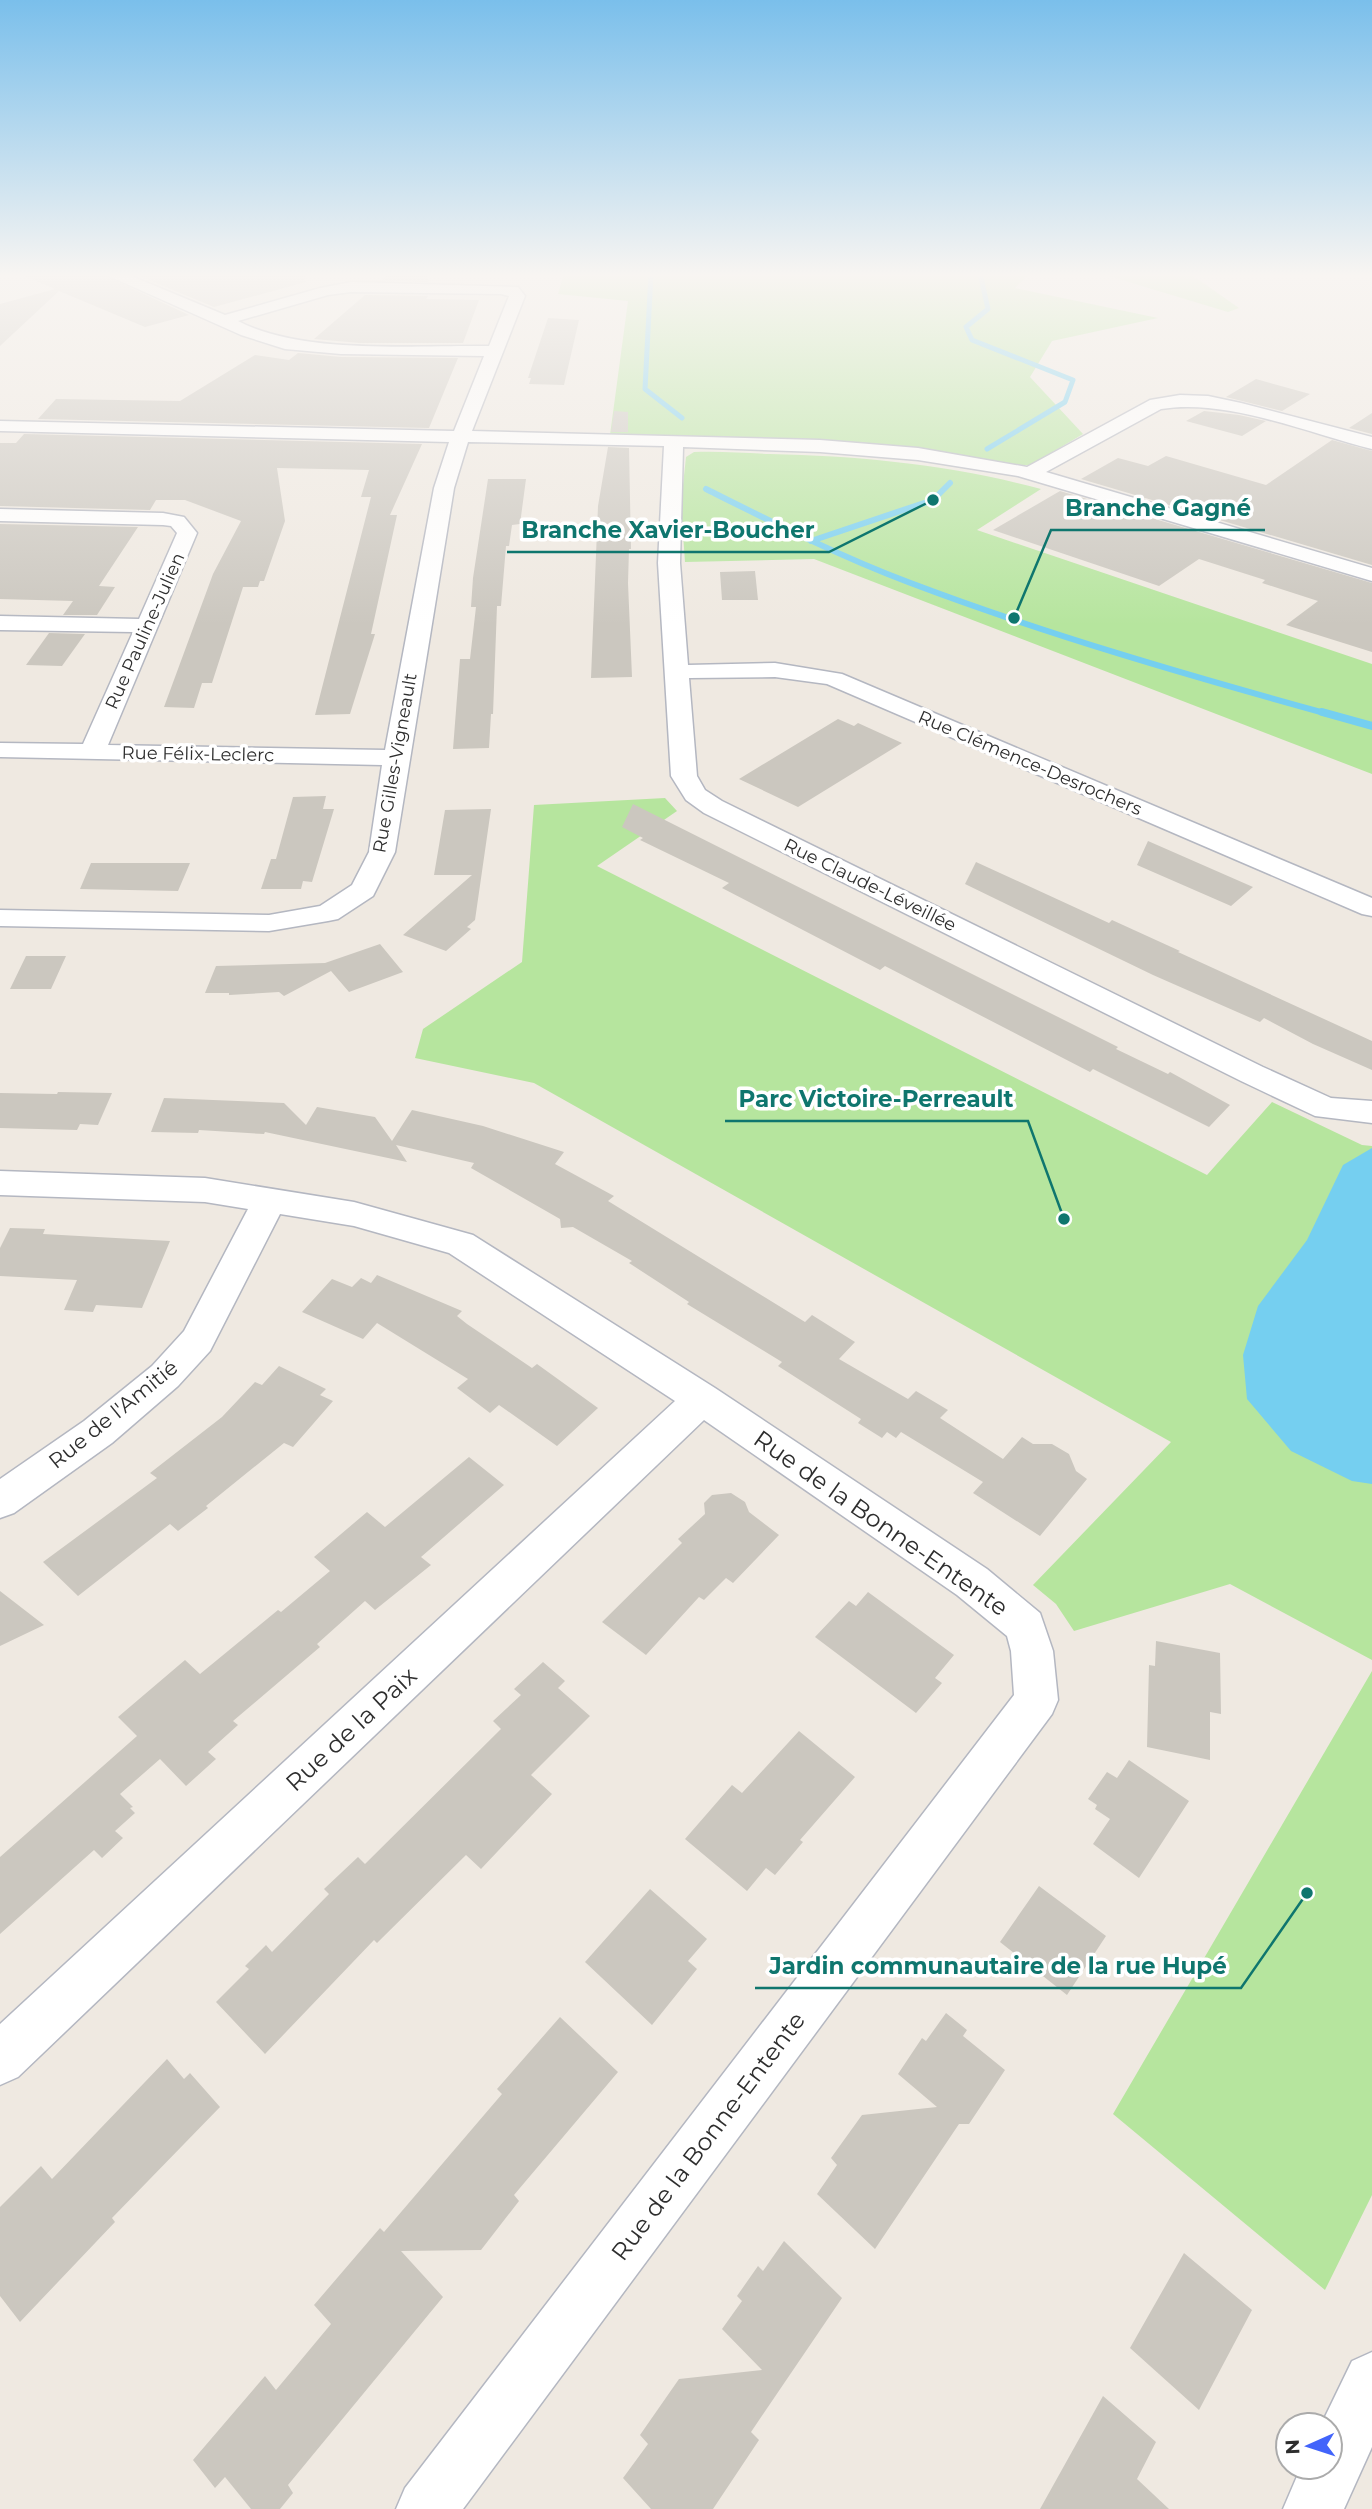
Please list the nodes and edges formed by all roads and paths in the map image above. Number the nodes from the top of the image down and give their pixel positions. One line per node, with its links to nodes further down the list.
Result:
1 (479, 390): 3 (street, Rue Gilles-Vigneault)
2 (0, 426): 3 (street)
3 (461, 435): 4 (street); 14 (street, Rue Gilles-Vigneault)
4 (674, 441): 6 (street); 11 (street, Rue Claude-Léveillée)
5 (1372, 443): 6 (street)
6 (1030, 473): 8 (street)
7 (0, 515): 10 (street, Rue Pauline-Julien)
8 (1372, 575)
9 (0, 623): 10 (street)
10 (147, 626): 13 (street, Rue Pauline-Julien)
11 (676, 672): 15 (street, Rue Clémence-Desrochers); 17 (street, Rue Claude-Léveillée)
12 (0, 750): 13 (street, Rue Félix-Leclerc)
13 (92, 752): 14 (street, Rue Félix-Leclerc)
14 (396, 758): 16 (street, Rue Gilles-Vigneault)
15 (1372, 908)
16 (0, 918)
17 (1372, 1112)
18 (0, 1183): 19 (street, Rue de la Bonne-Entente)
19 (269, 1202): 20 (street, Rue de la Bonne-Entente); 21 (street, Rue de l'Amitié)
20 (702, 1399): 22 (street, Rue de la Paix); 24 (street, Rue de la Bonne-Entente)
21 (0, 1501)
22 (0, 2059)
23 (1372, 2381): 25 (street)
24 (426, 2509)
25 (1313, 2509)

